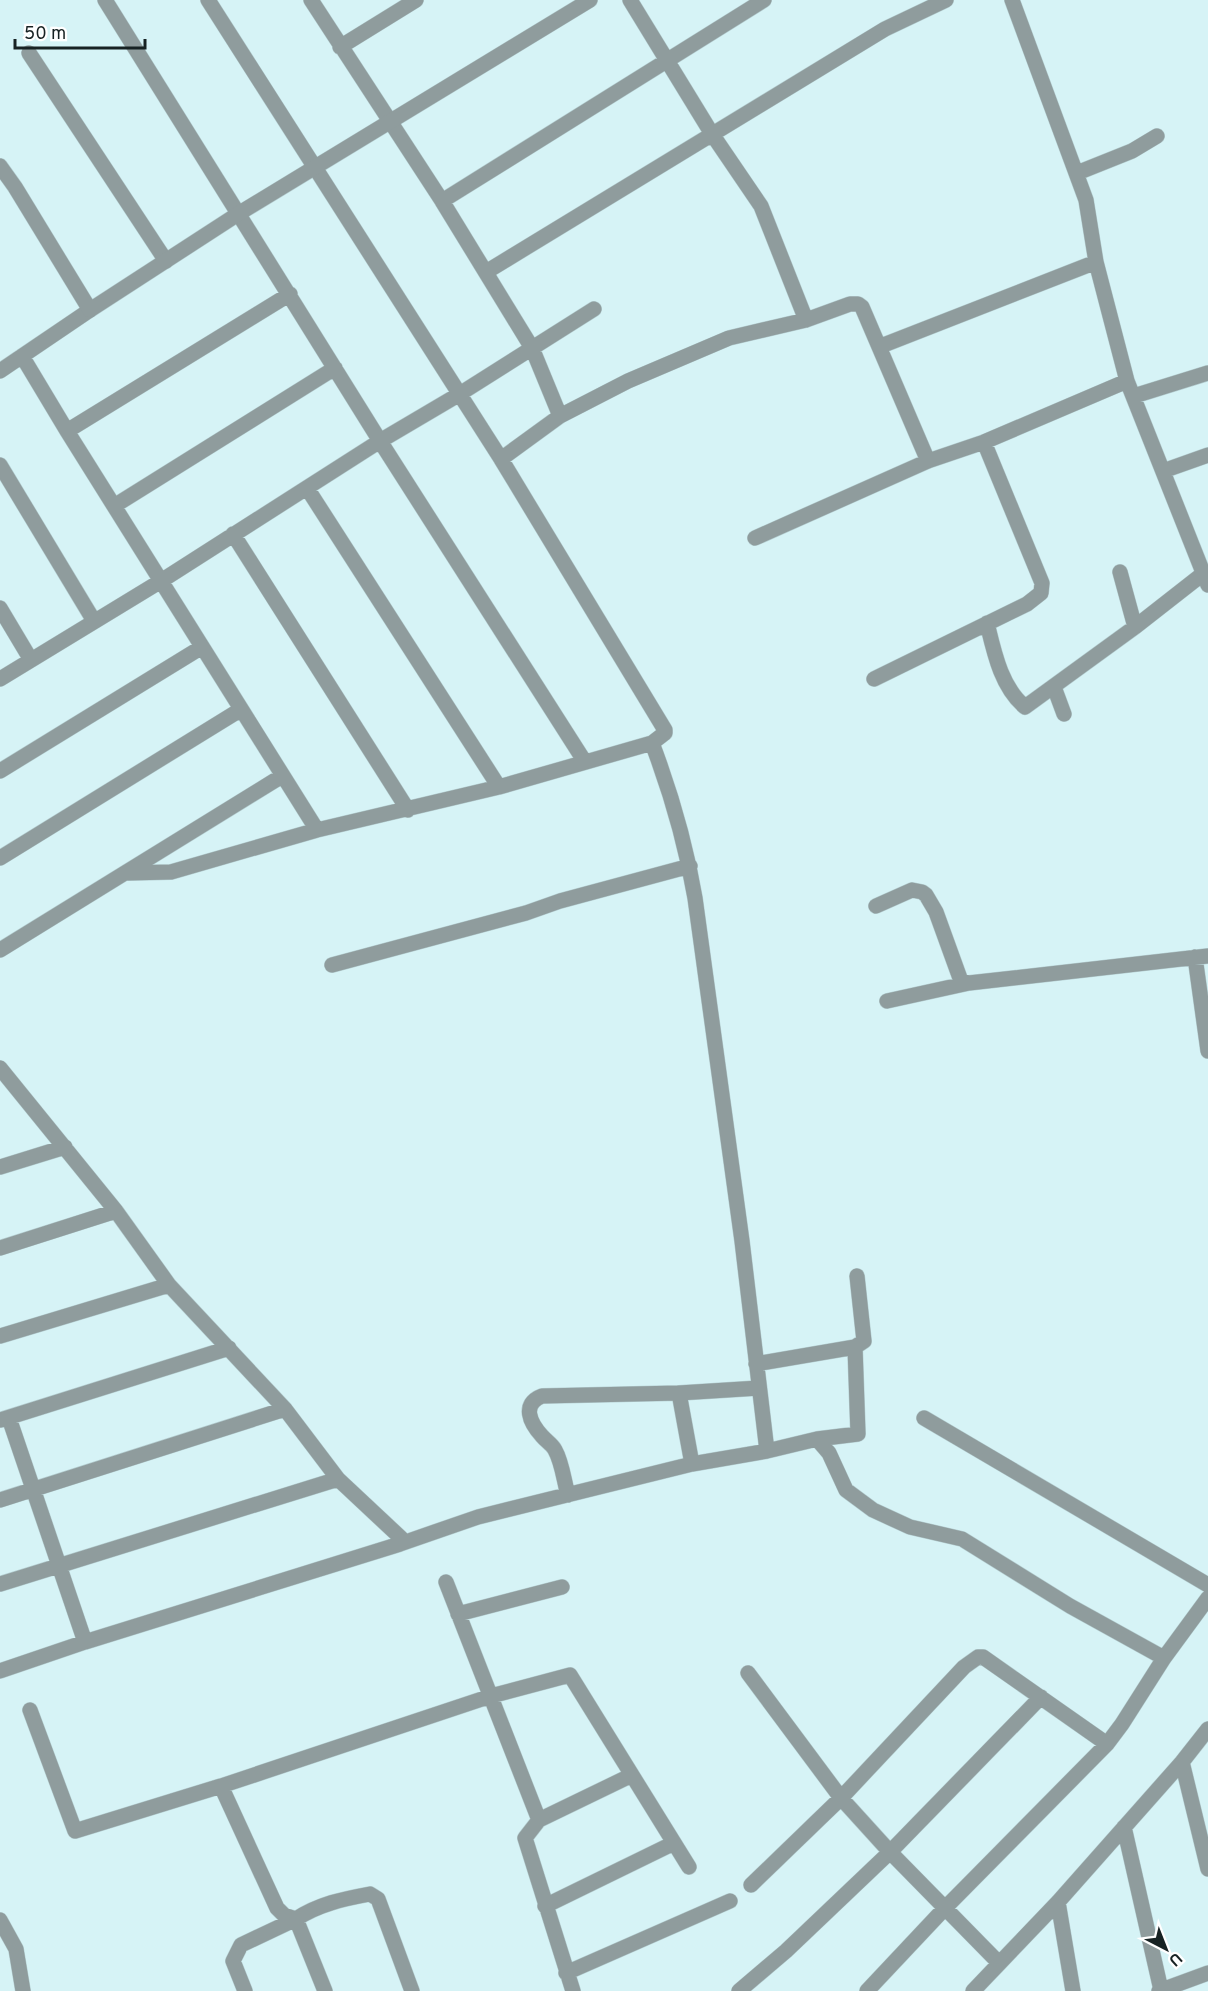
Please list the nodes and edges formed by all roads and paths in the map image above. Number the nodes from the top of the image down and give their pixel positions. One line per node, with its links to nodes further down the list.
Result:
1 (105, 0): 21 (street)
2 (208, 0): 18 (street)
3 (311, 0): 11 (street)
4 (416, 0): 11 (street)
5 (590, 0): 14 (street)
6 (630, 0): 13 (street)
7 (764, 0): 13 (street)
8 (946, 0): 10 (street)
9 (1012, 0): 19 (street)
10 (922, 5): 15 (street)
11 (340, 47): 14 (street)
12 (29, 53): 22 (street)
13 (667, 61): 15 (street); 20 (street)
14 (390, 122): 18 (street); 20 (street)
15 (712, 134): 24 (street); 28 (street)
16 (1157, 136): 19 (street)
17 (0, 166): 27 (street)
18 (315, 168): 21 (street); 36 (street)
19 (1077, 172): 23 (street)
20 (442, 201): 24 (street)
21 (238, 214): 22 (street); 25 (street)
22 (166, 261): 27 (street)
23 (1096, 262): 29 (street); 35 (street)
24 (486, 272): 30 (street)
25 (290, 294): 32 (street); 39 (street)
26 (594, 309): 30 (street)
27 (90, 310): 31 (street)
28 (806, 320): 29 (street); 38 (street)
29 (881, 346): 44 (street)
30 (532, 348): 36 (street); 38 (street)
31 (22, 356): 33 (street); 39 (street)
32 (335, 368): 40 (street); 48 (street)
33 (0, 371)
34 (1208, 373): 37 (street)
35 (1127, 381): 37 (street); 41 (street)
36 (458, 395): 40 (street); 43 (street)
37 (1134, 396): 46 (street)
38 (560, 416): 43 (street)
39 (67, 431): 48 (street)
40 (380, 441): 47 (street); 67 (street)
41 (984, 442): 44 (street); 57 (street)
42 (1208, 455): 46 (street)
43 (501, 459): 66 (street)
44 (928, 461): 50 (street)
45 (0, 465): 56 (street)
46 (1163, 471): 51 (street)
47 (307, 488): 49 (street); 70 (street)
48 (114, 506): 54 (street)
49 (233, 534): 54 (street); 71 (street)
50 (755, 538)
51 (1202, 554): 53 (street)
52 (1120, 572): 58 (street)
53 (1206, 579): 58 (street)
54 (161, 581): 56 (street); 59 (street)
55 (0, 608): 60 (street)
56 (94, 621): 60 (street)
57 (987, 623): 62 (street); 63 (street)
58 (1135, 627): 63 (street)
59 (202, 647): 64 (street); 68 (street)
60 (31, 660): 61 (street)
61 (0, 679)
62 (874, 680)
63 (1054, 687): 65 (street)
64 (240, 710): 69 (street); 73 (street)
65 (1064, 714)
66 (652, 743): 67 (street); 74 (street)
67 (585, 762): 70 (street)
68 (0, 771)
69 (282, 776): 72 (street); 75 (street)
70 (499, 787): 71 (street)
71 (408, 810): 72 (street)
72 (316, 830): 75 (street)
73 (0, 858)
74 (690, 866): 79 (street); 93 (street)
75 (128, 873): 77 (street)
76 (876, 906): 80 (street)
77 (0, 950)
78 (1202, 956): 80 (street); 82 (street)
79 (332, 965)
80 (969, 983): 81 (street)
81 (887, 1001)
82 (1208, 1051)
83 (3, 1076): 84 (street)
84 (65, 1147): 85 (street); 86 (street)
85 (0, 1167)
86 (116, 1211): 87 (street); 89 (street)
87 (0, 1248)
88 (857, 1276): 91 (street)
89 (169, 1285): 90 (street); 92 (street)
90 (0, 1336)
91 (855, 1347): 93 (street); 99 (street)
92 (229, 1348): 96 (street); 98 (street)
93 (756, 1364): 94 (street)
94 (759, 1388): 95 (street); 100 (street)
95 (679, 1393): 101 (street); 104 (street)
96 (285, 1409): 102 (street); 103 (street)
97 (924, 1418): 110 (street)
98 (4, 1419): 103 (street)
99 (817, 1438): 100 (street); 115 (street)
100 (767, 1451): 101 (street)
101 (692, 1464): 104 (street)
102 (338, 1479): 106 (street); 107 (street)
103 (33, 1490): 105 (street); 107 (street)
104 (568, 1495): 106 (street)
105 (0, 1500)
106 (400, 1544): 114 (street)
107 (58, 1567): 109 (street); 114 (street)
108 (446, 1582): 113 (street)
109 (0, 1584)
110 (1208, 1585)
111 (562, 1587): 113 (street)
112 (1208, 1598): 115 (street)
113 (458, 1614): 118 (street)
114 (85, 1642): 116 (street)
115 (1164, 1658): 122 (street)
116 (0, 1671)
117 (748, 1673): 126 (street)
118 (491, 1696): 124 (street); 125 (street); 127 (street)
119 (1041, 1697): 122 (street); 126 (street); 130 (street)
120 (30, 1710): 125 (street)
121 (1208, 1729): 123 (street)
122 (1107, 1744): 137 (street)
123 (1182, 1762): 128 (street); 132 (street)
124 (632, 1775): 127 (street); 129 (street)
125 (221, 1786): 138 (street)
126 (841, 1798): 130 (street); 133 (street)
127 (539, 1820): 136 (street)
128 (1124, 1827): 135 (street); 143 (street)
129 (674, 1844): 131 (street); 136 (street)
130 (890, 1852): 137 (street); 149 (street)
131 (689, 1867)
132 (1208, 1869)
133 (751, 1885)
134 (730, 1901): 142 (street)
135 (1058, 1902): 140 (street); 152 (street)
136 (546, 1906): 142 (street)
137 (945, 1908): 140 (street); 150 (street)
138 (296, 1919): 145 (street); 146 (street); 147 (street)
139 (0, 1920): 144 (street)
140 (999, 1962): 151 (street)
141 (1208, 1972): 143 (street)
142 (567, 1973): 148 (street)
143 (1160, 1990)
144 (23, 1991)
145 (245, 1991)
146 (325, 1991)
147 (412, 1991)
148 (573, 1991)
149 (739, 1991)
150 (867, 1991)
151 (973, 1991)
152 (1073, 1991)

